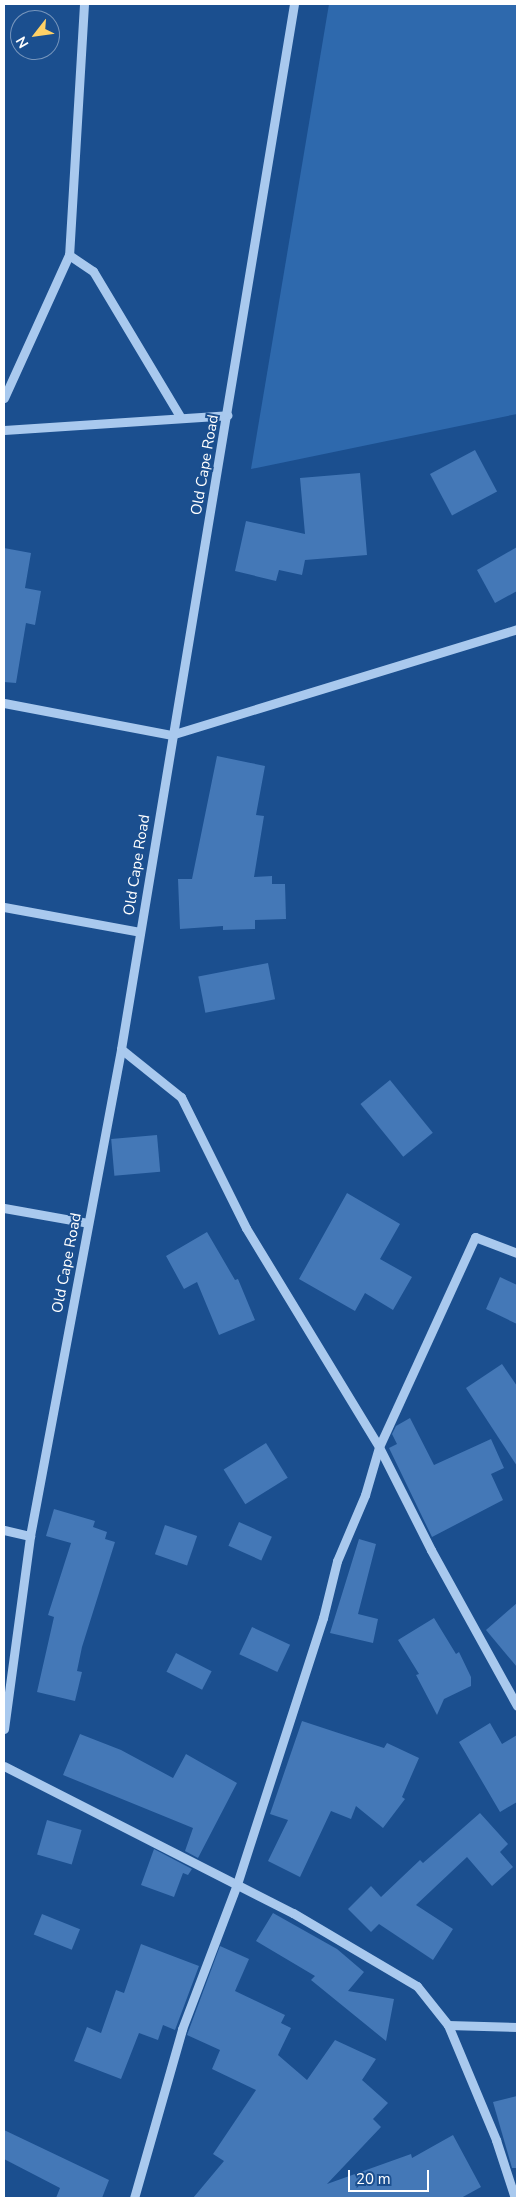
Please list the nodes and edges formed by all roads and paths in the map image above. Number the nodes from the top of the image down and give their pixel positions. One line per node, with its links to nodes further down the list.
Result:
1 (84, 4): 3 (street)
2 (294, 4): 5 (street, Old Cape Road)
3 (70, 255): 4 (street); 6 (street)
4 (4, 398)
5 (227, 416): 6 (street); 10 (street, Old Cape Road)
6 (181, 418): 7 (street)
7 (4, 430)
8 (517, 628): 10 (street)
9 (4, 703): 10 (street)
10 (171, 736): 12 (street, Old Cape Road)
11 (4, 907): 12 (street)
12 (140, 932): 13 (street, Old Cape Road)
13 (121, 1049): 15 (street, Old Cape Road); 17 (street)
14 (4, 1208): 15 (street)
15 (88, 1222): 19 (street, Old Cape Road)
16 (517, 1253): 17 (street)
17 (379, 1447): 20 (street); 23 (street)
18 (4, 1530): 19 (street)
19 (30, 1536): 21 (street, Old Cape Road)
20 (517, 1706)
21 (4, 1729)
22 (4, 1766): 23 (street)
23 (237, 1884): 24 (street); 26 (street)
24 (448, 2025): 25 (street); 27 (street)
25 (517, 2027)
26 (134, 2198)
27 (514, 2198)

